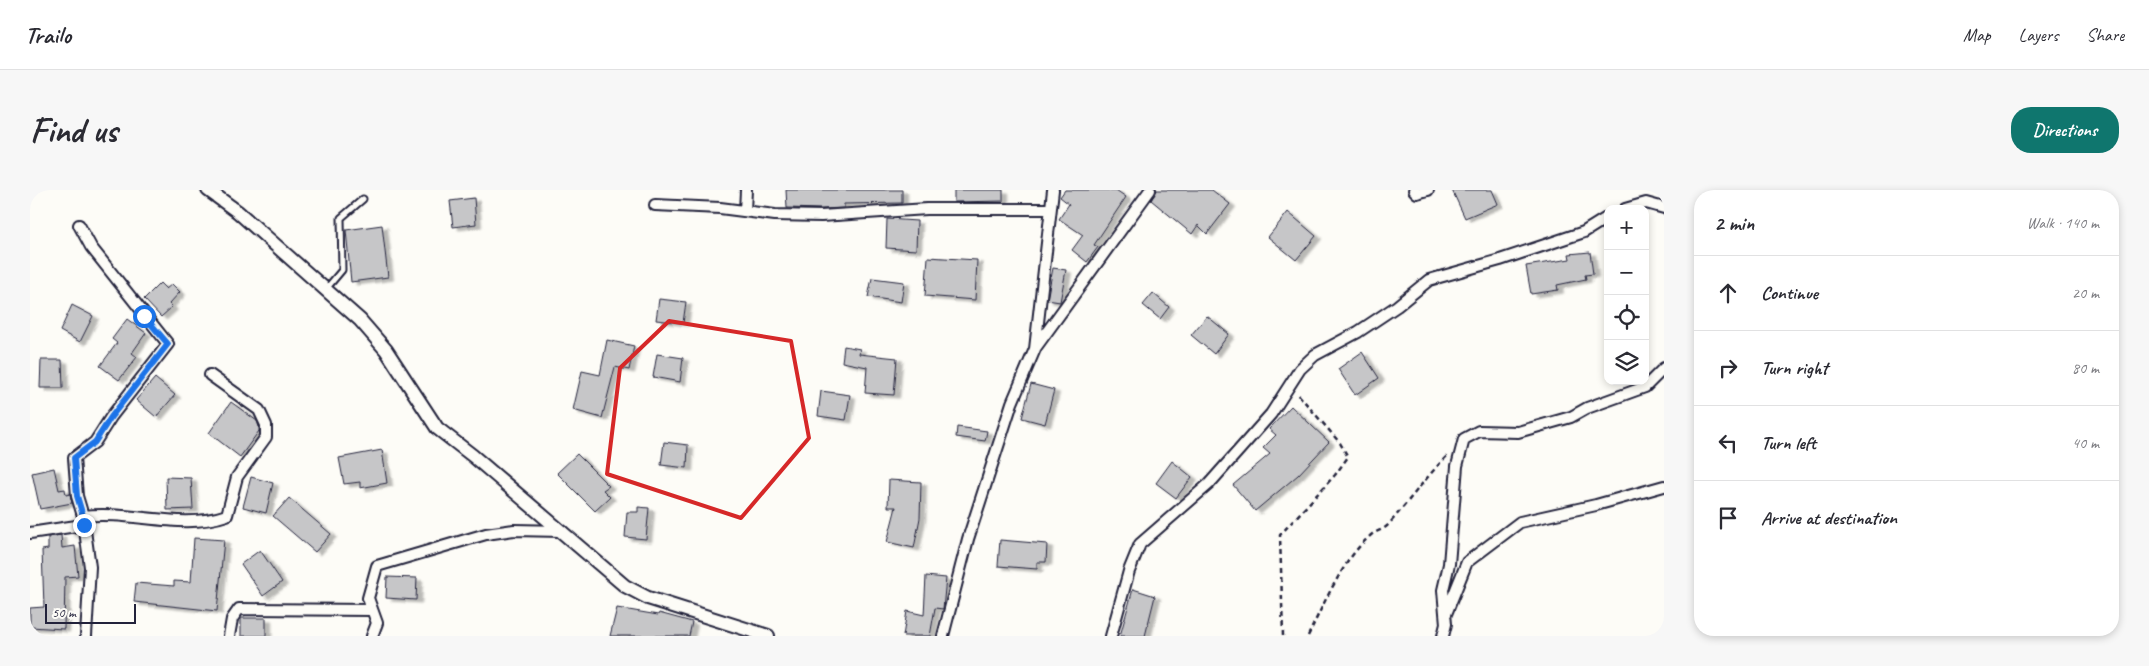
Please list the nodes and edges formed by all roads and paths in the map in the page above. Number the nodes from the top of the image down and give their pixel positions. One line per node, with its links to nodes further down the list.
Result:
1 (208, 190): 15 (street)
2 (746, 190): 12 (street)
3 (1053, 190): 11 (street)
4 (1150, 190): 16 (street)
5 (1414, 190): 6 (street)
6 (1428, 190)
7 (364, 199): 15 (lane)
8 (655, 205): 12 (street)
9 (1639, 205): 10 (street)
10 (1664, 208)
11 (1050, 209): 12 (street); 16 (street)
12 (745, 211)
13 (1604, 220): 19 (street)
14 (79, 225): 22 (street)
15 (326, 289): 23 (street)
16 (1035, 349): 31 (street)
17 (1664, 368): 20 (street)
18 (210, 375): 22 (street)
19 (1289, 384): 32 (street); 33 (path)
20 (1464, 439): 26 (street); 34 (path)
21 (1664, 486): 26 (street)
22 (83, 521): 24 (street); 27 (street)
23 (562, 531): 25 (street); 30 (street)
24 (30, 534)
25 (372, 610): 28 (street); 29 (street)
26 (1446, 615): 35 (street)
27 (86, 636)
28 (229, 636)
29 (372, 636)
30 (768, 636)
31 (943, 636)
32 (1111, 636)
33 (1283, 636)
34 (1308, 636)
35 (1444, 636)

